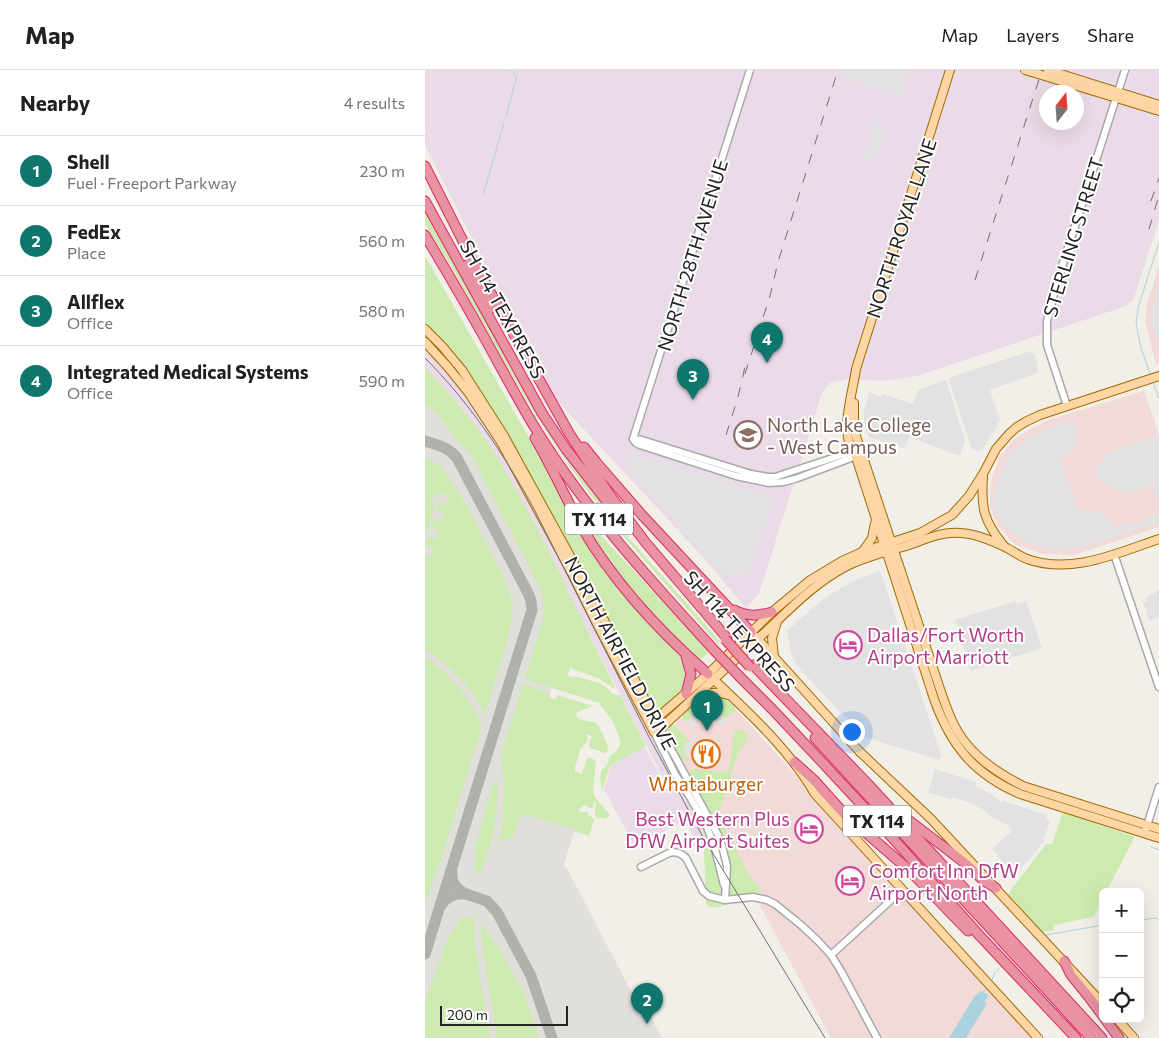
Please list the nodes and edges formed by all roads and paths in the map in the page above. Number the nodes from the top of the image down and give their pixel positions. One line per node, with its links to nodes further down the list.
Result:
1 (750, 70): 20 (street, NORTH 28TH AVENUE)
2 (950, 70): 20 (main road, NORTH ROYAL LANE)
3 (1025, 70): 6 (main road)
4 (1048, 70): 6 (main road)
5 (1125, 70): 6 (street, STERLING STREET)
6 (1117, 95): 7 (main road); 8 (main road); 18 (street, STERLING STREET)
7 (1159, 105)
8 (1159, 111)
9 (425, 166): 11 (highway, TX 114)
10 (425, 201): 15 (highway, SH 114 TEXPRESS)
11 (455, 226): 15 (highway); 19 (highway, TX 114)
12 (425, 235): 16 (highway, TX 114)
13 (425, 329): 44 (main road, NORTH AIRFIELD DRIVE)
14 (425, 342): 46 (main road, NORTH AIRFIELD DRIVE)
15 (510, 356): 33 (highway, SH 114 TEXPRESS)
16 (503, 374): 35 (highway); 63 (highway, TX 114, bridge)
17 (1159, 376): 18 (main road)
18 (1067, 406): 21 (main road)
19 (555, 409): 29 (highway); 33 (highway, TX 114)
20 (858, 453): 22 (main road, NORTH ROYAL LANE); 24 (main road)
21 (983, 474): 24 (main road); 25 (main road)
22 (875, 519): 24 (main road, NORTH ROYAL LANE); 26 (main road)
23 (1159, 539): 27 (main road)
24 (889, 547): 25 (main road); 26 (main road); 28 (main road); 38 (main road); 39 (main road)
25 (1005, 547): 27 (main road)
26 (863, 551): 28 (main road)
27 (1114, 554): 41 (street)
28 (808, 588): 30 (main road); 31 (main road)
29 (726, 606): 30 (highway); 32 (highway)
30 (772, 612): 32 (main road)
31 (777, 621): 34 (main road); 36 (main road)
32 (751, 632): 34 (main road); 40 (main road)
33 (726, 639): 37 (highway, TX 114, bridge)
34 (758, 639): 36 (main road); 40 (main road)
35 (686, 656): 40 (highway); 43 (highway)
36 (774, 657): 60 (main road)
37 (751, 666): 51 (highway, TX 114); 73 (highway, SH 114 TEXPRESS)
38 (934, 670): 39 (main road); 48 (main road)
39 (925, 673): 50 (main road)
40 (710, 677): 42 (main road); 43 (main road)
41 (1159, 687)
42 (729, 695): 43 (main road); 49 (main road)
43 (690, 696): 45 (main road); 47 (main road)
44 (649, 707): 45 (main road); 46 (main road, NORTH AIRFIELD DRIVE)
45 (670, 708): 46 (main road)
46 (653, 723): 47 (main road, NORTH AIRFIELD DRIVE)
47 (657, 730): 62 (street, NORTH AIRFIELD DRIVE)
48 (979, 757): 50 (main road); 53 (main road)
49 (794, 762): 61 (main road); 63 (highway)
50 (972, 763): 54 (main road)
51 (868, 784): 60 (highway); 74 (highway, TX 114)
52 (1159, 787): 55 (street)
53 (1064, 799): 54 (main road); 55 (main road)
54 (1062, 808): 57 (main road)
55 (1147, 825): 56 (main road); 57 (street)
56 (1159, 829)
57 (1145, 834): 58 (main road)
58 (1159, 838)
59 (641, 867): 62 (street)
60 (996, 888): 65 (main road)
61 (902, 890): 64 (street); 71 (main road)
62 (725, 900): 64 (street)
63 (980, 936): 72 (highway, TX 114)
64 (831, 955): 70 (street)
65 (1064, 962): 66 (main road); 67 (highway)
66 (1099, 1000)
67 (1099, 1011)
68 (1108, 1023): 75 (highway)
69 (1121, 1023): 76 (main road)
70 (877, 1038)
71 (1038, 1038)
72 (1076, 1038)
73 (1091, 1038)
74 (1102, 1038)
75 (1119, 1038)
76 (1134, 1038)

